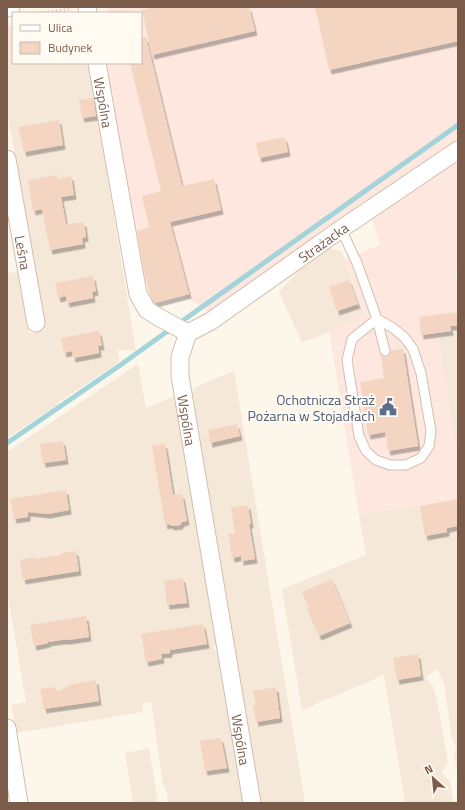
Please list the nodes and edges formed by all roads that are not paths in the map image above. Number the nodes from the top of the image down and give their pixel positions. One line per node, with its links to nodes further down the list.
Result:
1 (12, 7): 2 (street)
2 (7, 8)
3 (97, 64): 9 (street, Wspólna)
4 (458, 150): 6 (street, Strażacka)
5 (7, 159): 8 (street, Leśna)
6 (341, 229): 7 (lane); 9 (street, Strażacka)
7 (377, 320): 7 (lane); 10 (lane)
8 (36, 323)
9 (181, 330): 13 (street, Wspólna)
10 (385, 351)
11 (7, 728): 12 (street)
12 (19, 803)
13 (252, 803)

